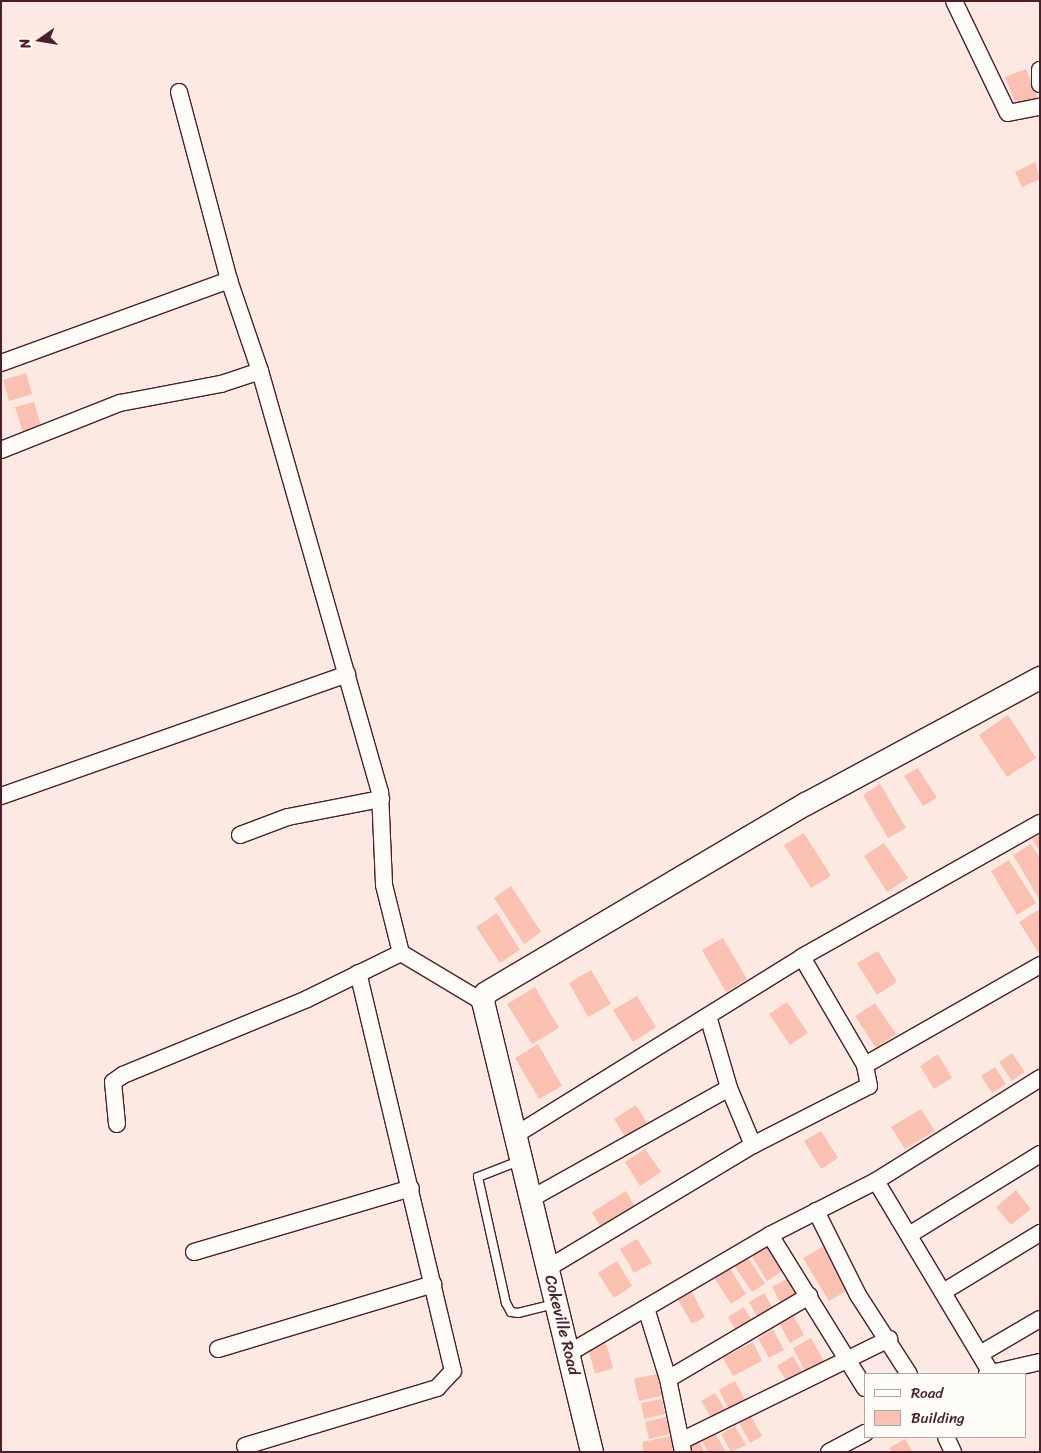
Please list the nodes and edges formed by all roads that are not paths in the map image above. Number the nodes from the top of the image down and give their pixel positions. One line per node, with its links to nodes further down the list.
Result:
1 (954, 1): 5 (street)
2 (1040, 70): 3 (street)
3 (1040, 84)
4 (179, 92): 6 (street)
5 (1040, 107)
6 (229, 280): 7 (street); 8 (street)
7 (1, 363)
8 (260, 370): 9 (street); 10 (street)
9 (1, 450)
10 (346, 674): 12 (street); 13 (street)
11 (1040, 678): 20 (street)
12 (1, 796)
13 (381, 798): 15 (street); 16 (street)
14 (1040, 823): 17 (street)
15 (240, 835)
16 (401, 953): 19 (street); 20 (street)
17 (802, 956): 21 (street); 22 (street)
18 (1040, 965): 22 (street)
19 (358, 973): 25 (street); 31 (street)
20 (483, 1002): 26 (street, Cokeville Road)
21 (708, 1016): 24 (street); 26 (street)
22 (865, 1065): 27 (street)
23 (1040, 1078): 30 (street)
24 (729, 1088): 27 (street); 32 (street)
25 (118, 1124)
26 (517, 1134): 29 (street, Cokeville Road)
27 (753, 1145): 38 (street)
28 (1040, 1154): 35 (street)
29 (524, 1159): 32 (street, Cokeville Road); 42 (lane)
30 (876, 1181): 33 (street); 35 (street)
31 (411, 1188): 37 (street); 39 (street)
32 (534, 1197): 38 (street, Cokeville Road)
33 (816, 1211): 36 (street); 45 (street)
34 (1040, 1233): 40 (street)
35 (909, 1234): 40 (street)
36 (770, 1235): 41 (street); 43 (street)
37 (194, 1252)
38 (548, 1268): 42 (street, Cokeville Road)
39 (433, 1284): 46 (street); 58 (street)
40 (943, 1292): 48 (street)
41 (810, 1296): 49 (street); 54 (street)
42 (556, 1303): 47 (street, Cokeville Road)
43 (646, 1308): 47 (street); 54 (street)
44 (1040, 1319): 48 (street)
45 (889, 1339): 49 (street); 51 (street)
46 (218, 1348)
47 (568, 1353): 60 (street, Cokeville Road)
48 (980, 1354): 52 (street)
49 (848, 1360): 55 (street); 59 (street)
50 (1040, 1362): 53 (street)
51 (908, 1373)
52 (989, 1373)
53 (993, 1373)
54 (668, 1379): 59 (street)
55 (864, 1386)
56 (864, 1434): 61 (street)
57 (946, 1438): 62 (street)
58 (245, 1446)
59 (682, 1446)
60 (592, 1452)
61 (829, 1452)
62 (953, 1452)

